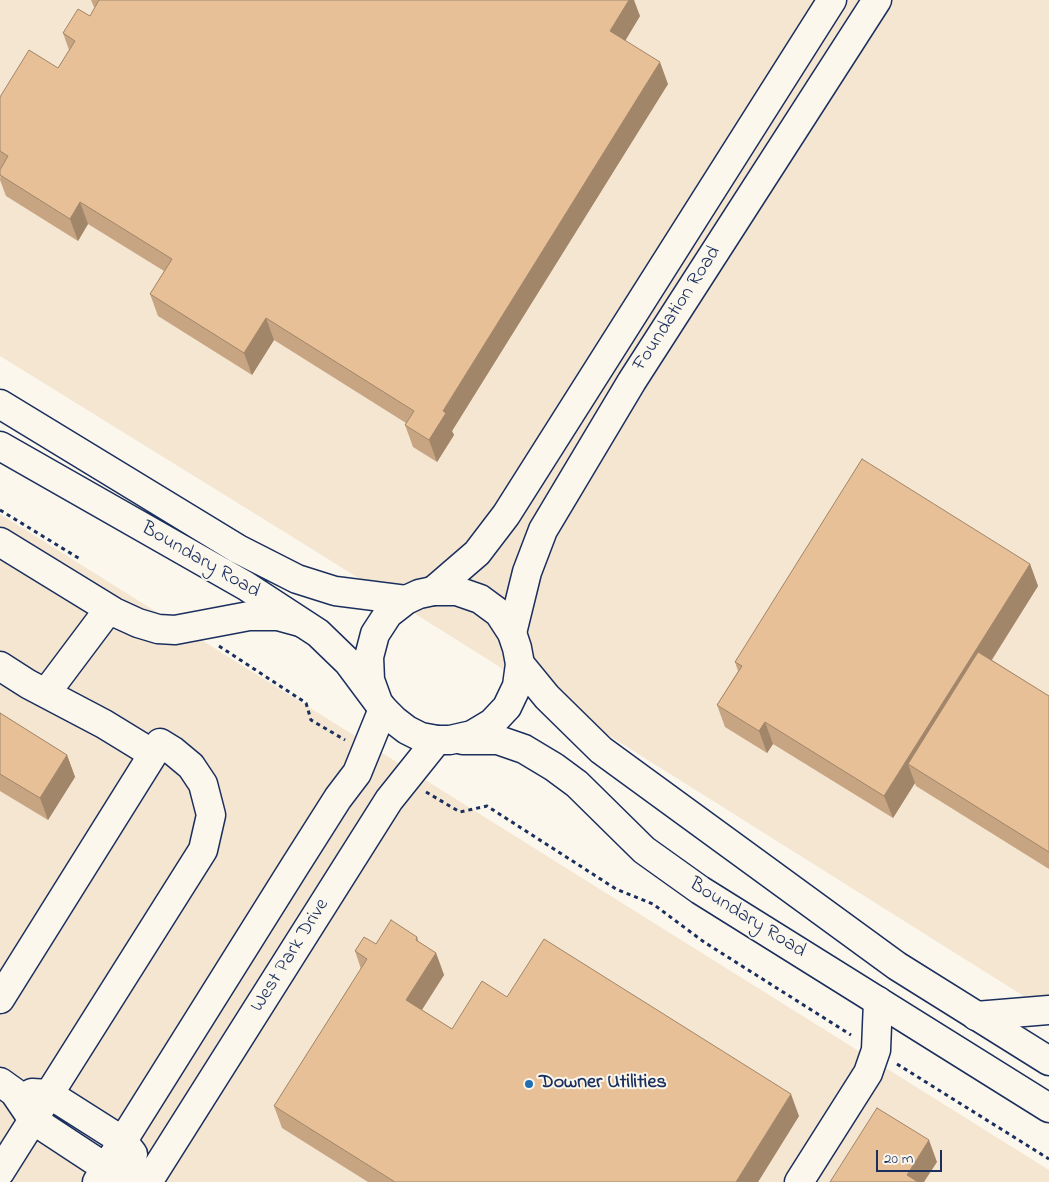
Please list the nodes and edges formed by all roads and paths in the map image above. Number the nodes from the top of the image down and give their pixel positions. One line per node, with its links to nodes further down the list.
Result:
1 (832, 0): 3 (main road, Foundation Road)
2 (877, 0): 4 (main road, Foundation Road)
3 (600, 364): 4 (main road); 10 (main road, Foundation Road)
4 (632, 381): 15 (main road, Foundation Road)
5 (0, 404): 11 (main road, Boundary Road)
6 (0, 446): 13 (main road, Boundary Road)
7 (0, 510): 9 (path)
8 (0, 542): 12 (main road)
9 (82, 561)
10 (433, 591): 11 (main road); 15 (main road)
11 (406, 600): 19 (main road)
12 (109, 609): 14 (main road); 18 (main road)
13 (300, 622): 14 (main road); 19 (main road, Boundary Road)
14 (189, 627): 21 (path)
15 (512, 633): 16 (main road)
16 (520, 664): 20 (main road); 27 (main road)
17 (0, 666): 18 (main road)
18 (46, 693): 22 (main road)
19 (381, 705): 20 (main road); 21 (main road)
20 (443, 740): 23 (main road, West Park Drive); 25 (main road, Boundary Road)
21 (366, 752): 34 (main road)
22 (153, 754): 24 (main road); 31 (main road)
23 (406, 780): 28 (path); 38 (main road, West Park Drive)
24 (0, 999)
25 (878, 1001): 28 (main road); 32 (main road, Boundary Road)
26 (1049, 1010): 27 (main road)
27 (976, 1016): 29 (main road)
28 (876, 1050): 35 (path); 39 (main road)
29 (1049, 1061)
30 (7, 1087): 31 (main road); 33 (main road)
31 (49, 1094): 33 (main road); 34 (main road)
32 (1049, 1108)
33 (33, 1120): 36 (main road); 37 (main road)
34 (123, 1141): 37 (main road); 38 (main road)
35 (1049, 1159)
36 (0, 1172)
37 (102, 1175): 38 (main road)
38 (149, 1180)
39 (799, 1182)

